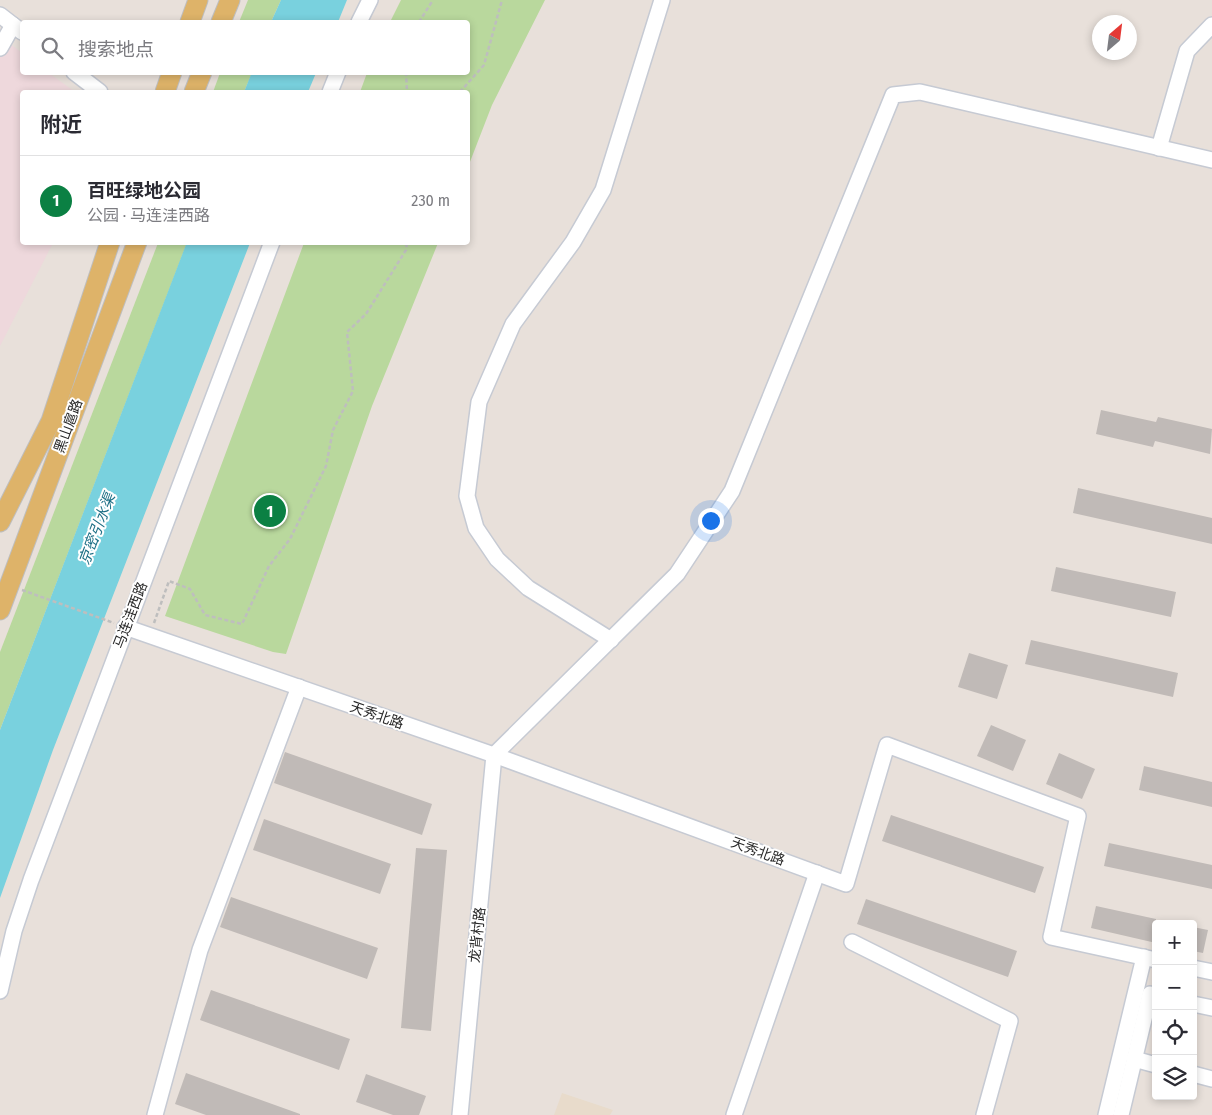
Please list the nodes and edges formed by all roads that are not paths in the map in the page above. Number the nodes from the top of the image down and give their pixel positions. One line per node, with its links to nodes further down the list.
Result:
1 (198, 0): 6 (main road)
2 (230, 0): 7 (main road)
3 (370, 0): 8 (street)
4 (662, 0): 24 (street)
5 (0, 15): 10 (street)
6 (191, 20)
7 (222, 20)
8 (361, 20)
9 (1212, 25): 16 (street)
10 (18, 28): 11 (street)
11 (0, 48)
12 (78, 75): 14 (street)
13 (337, 75): 15 (street)
14 (97, 90)
15 (331, 90)
16 (1159, 148): 17 (street); 24 (street)
17 (1212, 160)
18 (109, 245): 21 (main road, 黑山扈路)
19 (136, 245): 22 (main road, 黑山扈路)
20 (271, 245): 23 (street, 马连洼西路)
21 (0, 522)
22 (0, 610)
23 (125, 628): 25 (street, 天秀北路); 32 (street, 马连洼西路)
24 (612, 640): 26 (street)
25 (299, 688): 26 (street, 天秀北路); 40 (street)
26 (494, 755): 27 (street, 天秀北路); 41 (street, 龙背村路)
27 (817, 873): 29 (street, 天秀北路); 42 (street)
28 (852, 942): 43 (street)
29 (1150, 958): 44 (street)
30 (1197, 969): 31 (street)
31 (1212, 972)
32 (0, 991)
33 (1152, 995): 36 (street)
34 (1197, 1005): 35 (street)
35 (1212, 1008)
36 (1134, 1059): 37 (street); 45 (street)
37 (1152, 1064)
38 (1197, 1075): 39 (street)
39 (1212, 1079)
40 (155, 1115)
41 (460, 1115)
42 (734, 1115)
43 (984, 1115)
44 (1106, 1115)
45 (1121, 1115)

